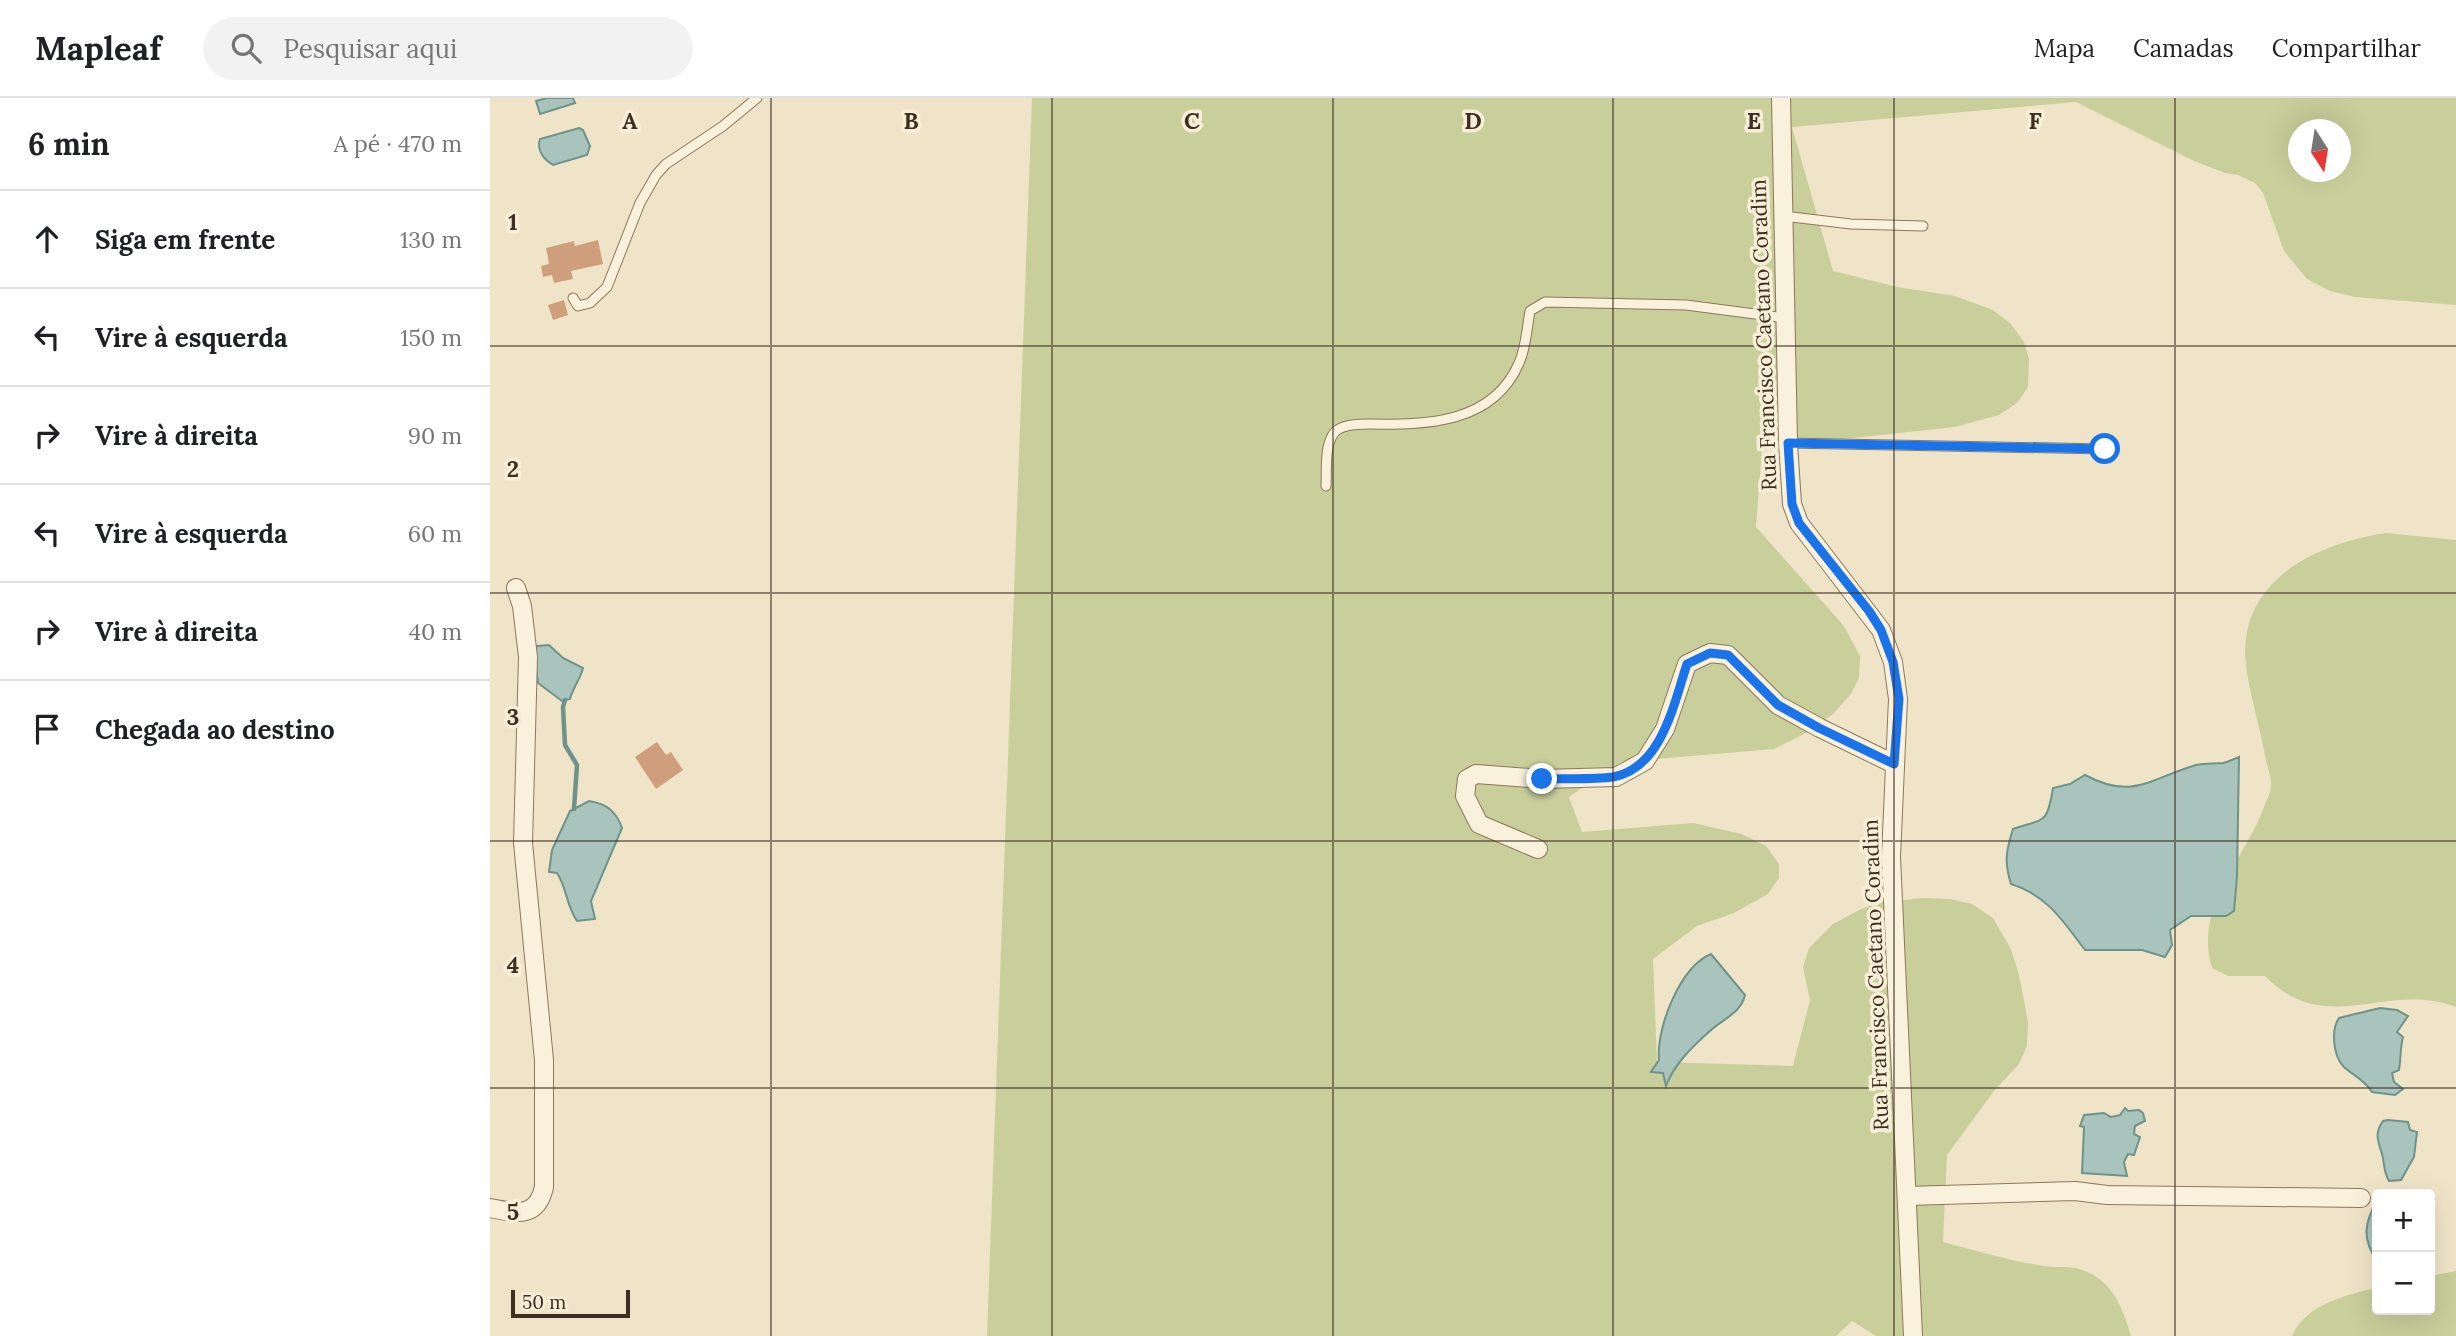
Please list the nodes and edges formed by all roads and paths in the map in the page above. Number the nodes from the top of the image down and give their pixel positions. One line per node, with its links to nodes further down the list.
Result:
1 (757, 98): 5 (lane)
2 (1781, 98): 3 (street, Rua Francisco Caetano Coradim)
3 (1783, 216): 4 (lane); 6 (street, Rua Francisco Caetano Coradim)
4 (1923, 226)
5 (573, 298)
6 (1786, 318): 7 (street, Rua Francisco Caetano Coradim); 9 (lane)
7 (1788, 443): 8 (lane); 11 (street, Rua Francisco Caetano Coradim)
8 (2105, 449)
9 (1326, 486)
10 (516, 588): 15 (street)
11 (1894, 764): 12 (street); 13 (street, Rua Francisco Caetano Coradim)
12 (1538, 849)
13 (1907, 1196): 14 (street); 16 (street, Rua Francisco Caetano Coradim)
14 (2361, 1198)
15 (490, 1208)
16 (1913, 1336)

